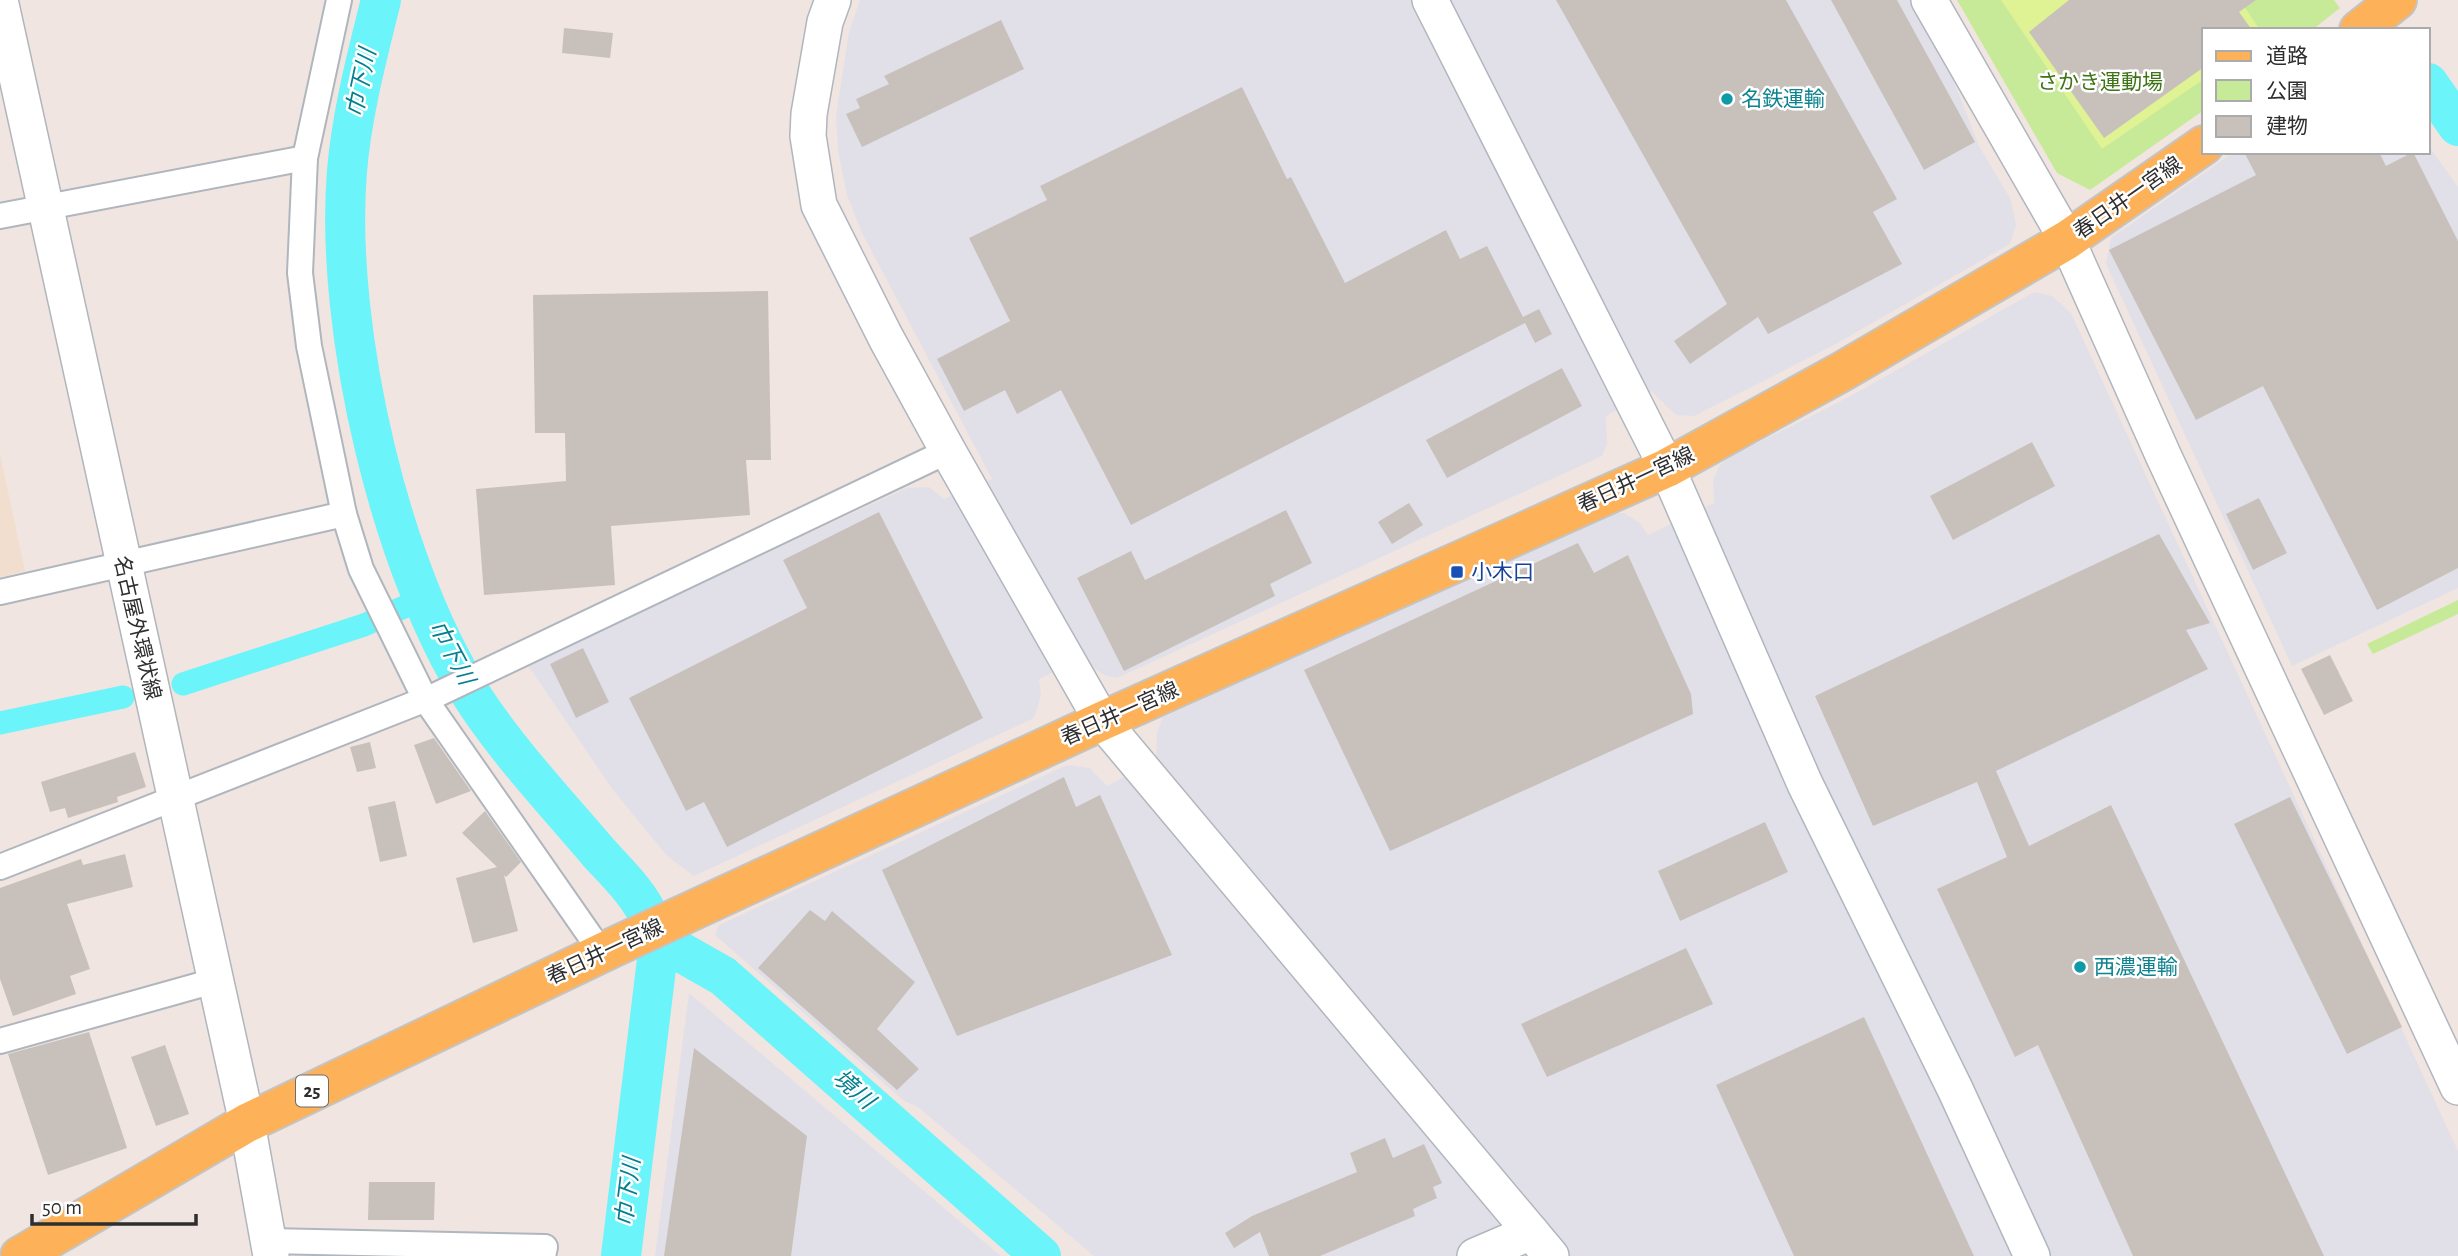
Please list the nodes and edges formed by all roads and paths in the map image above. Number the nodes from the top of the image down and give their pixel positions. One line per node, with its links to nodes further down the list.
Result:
1 (0, 0): 10 (street, 名古屋外環状線)
2 (338, 0): 9 (street)
3 (833, 0): 13 (street)
4 (1430, 0): 14 (street)
5 (1930, 0): 12 (street)
6 (2397, 0): 7 (main road)
7 (2362, 28)
8 (2202, 146): 12 (main road, 春日井一宮線 / 25)
9 (305, 159): 10 (street); 15 (street)
10 (47, 205): 11 (street); 16 (street, 名古屋外環状線)
11 (0, 216)
12 (2067, 240): 14 (main road, 春日井一宮線 / 25); 25 (street)
13 (948, 452): 18 (street); 19 (street)
14 (1667, 468): 19 (main road, 春日井一宮線 / 25); 32 (street)
15 (344, 514): 16 (street); 18 (street)
16 (122, 564): 17 (street); 20 (street, 名古屋外環状線)
17 (0, 592)
18 (429, 698): 20 (street); 22 (street)
19 (1102, 721): 22 (main road, 春日井一宮線 / 25); 27 (street)
20 (176, 799): 21 (street); 23 (street, 名古屋外環状線)
21 (0, 867)
22 (609, 950): 26 (main road, 春日井一宮線 / 25)
23 (214, 981): 24 (street); 26 (street, 名古屋外環状線)
24 (0, 1041)
25 (2458, 1087)
26 (247, 1123): 28 (street, 名古屋外環状線); 29 (main road, 春日井一宮線 / 25)
27 (1541, 1244): 31 (street)
28 (270, 1249): 30 (street)
29 (20, 1256)
30 (543, 1256)
31 (1475, 1256)
32 (2032, 1256)

